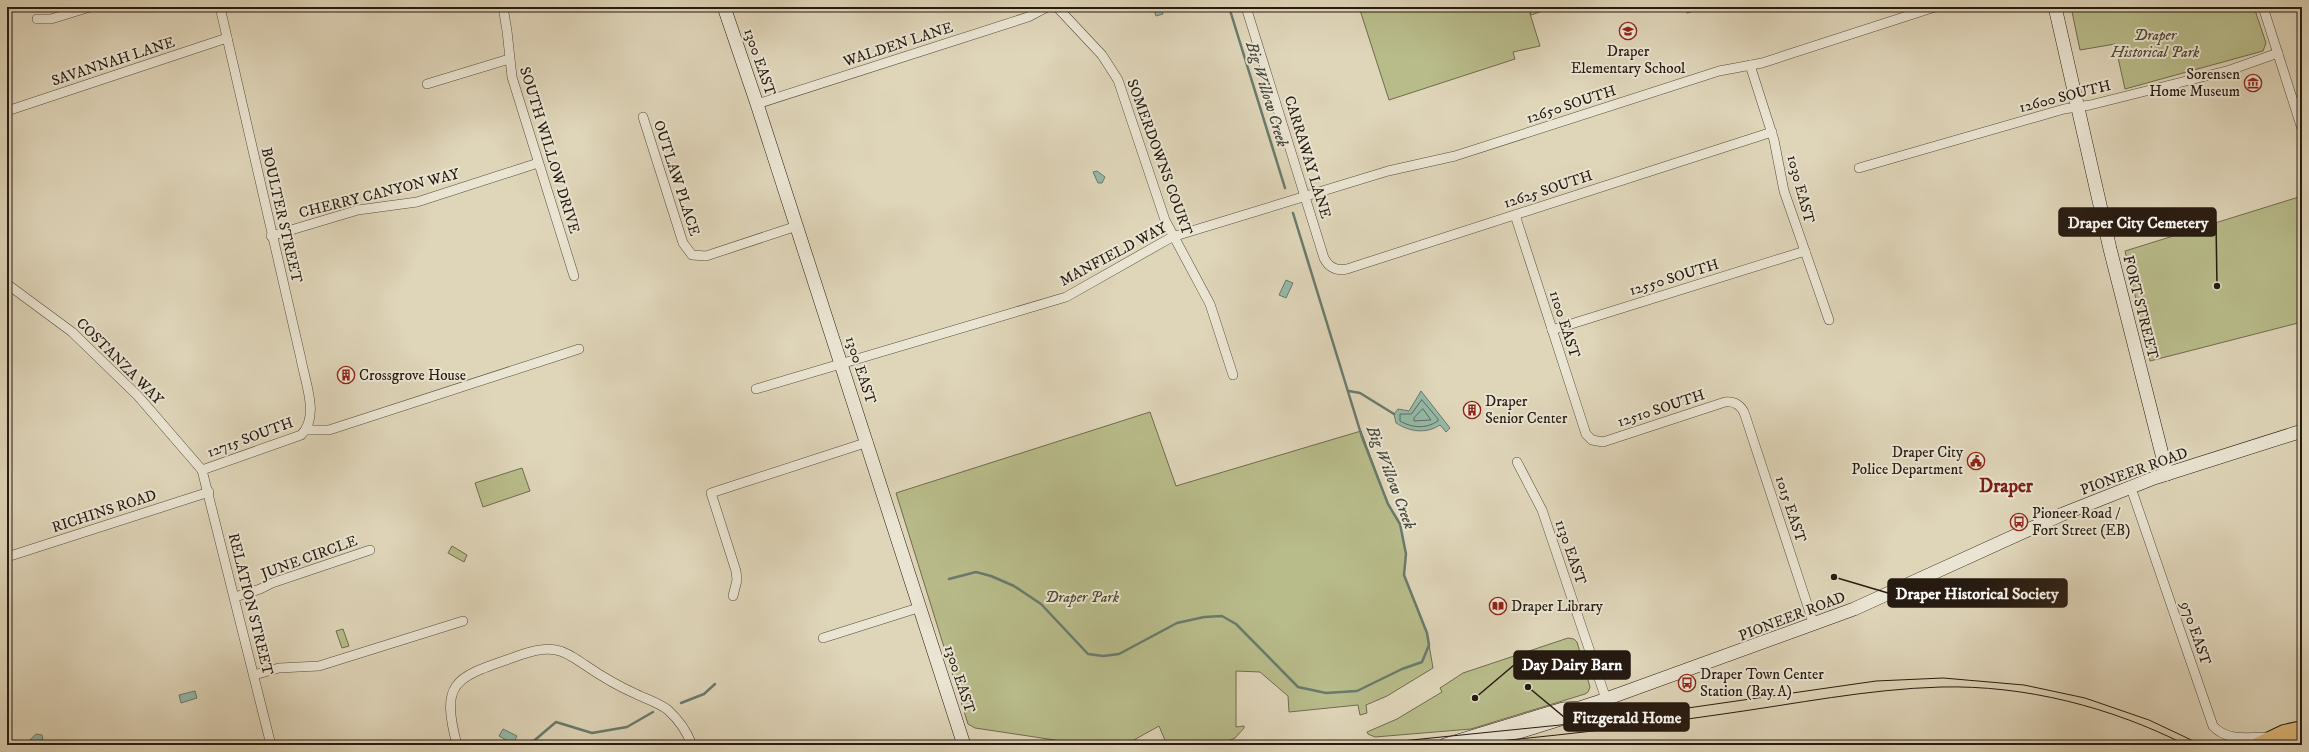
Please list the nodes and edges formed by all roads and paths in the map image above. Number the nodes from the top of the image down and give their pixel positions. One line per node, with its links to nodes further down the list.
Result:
1 (90, 7): 11 (street)
2 (220, 7): 12 (street, BOULTER STREET)
3 (502, 7): 14 (street, SOUTH WILLOW DRIVE)
4 (724, 7): 17 (street, 1300 EAST)
5 (1046, 7): 17 (street, WALDEN LANE)
6 (1057, 7): 29 (street, SOMERDOWNS COURT)
7 (1246, 7): 25 (street, CARRAWAY LANE)
8 (1935, 7): 15 (street, 12650 SOUTH)
9 (2055, 7): 18 (street, FORT STREET)
10 (2263, 7): 13 (street)
11 (37, 19)
12 (227, 38): 19 (street, SAVANNAH LANE); 28 (street, BOULTER STREET)
13 (2278, 53): 18 (street, 12600 SOUTH); 21 (street)
14 (509, 59): 16 (street); 23 (street, SOUTH WILLOW DRIVE)
15 (1750, 65): 22 (street, 1030 EAST); 25 (street, 12650 SOUTH)
16 (427, 84)
17 (757, 104): 27 (street, 1300 EAST)
18 (2078, 107): 24 (street, 12600 SOUTH); 47 (street, FORT STREET)
19 (7, 111)
20 (643, 116): 27 (street, OUTLAW PLACE)
21 (2302, 128)
22 (1772, 132): 26 (street, 12625 SOUTH); 30 (street, 1030 EAST)
23 (538, 163): 28 (street, CHERRY CANYON WAY); 32 (street, SOUTH WILLOW DRIVE)
24 (1859, 168)
25 (1305, 195): 29 (street, MANFIELD WAY); 31 (street, CARRAWAY LANE)
26 (1515, 215): 31 (street, 12625 SOUTH); 35 (street, 1100 EAST)
27 (797, 226): 37 (street, 1300 EAST)
28 (271, 236): 41 (street, BOULTER STREET)
29 (1172, 237): 37 (street, MANFIELD WAY); 38 (street, SOMERDOWNS COURT)
30 (1805, 251): 34 (street, 1030 EAST); 35 (street, 12550 SOUTH)
31 (1332, 268)
32 (574, 276)
33 (7, 284): 46 (street, COSTANZA WAY)
34 (1829, 320)
35 (1552, 330): 43 (street, 1100 EAST)
36 (579, 349): 41 (street)
37 (841, 363): 39 (street, MANFIELD WAY); 44 (street, 1300 EAST)
38 (1233, 375)
39 (756, 389)
40 (1738, 404): 43 (street, 12510 SOUTH); 56 (street, 1015 EAST)
41 (307, 430): 46 (street, 12715 SOUTH)
42 (2302, 431): 47 (street, PIONEER ROAD)
43 (1592, 440)
44 (868, 442): 52 (street); 54 (street, 1300 EAST)
45 (1517, 462): 59 (street, 1130 EAST)
46 (202, 470): 49 (street, RELATION STREET)
47 (2167, 474): 48 (street, PIONEER ROAD)
48 (2131, 488): 56 (street, PIONEER ROAD); 62 (street, 970 EAST)
49 (209, 492): 51 (street, RICHINS ROAD); 53 (street, RELATION STREET)
50 (370, 550): 53 (street, JUNE CIRCLE)
51 (7, 557)
52 (733, 596)
53 (235, 597): 58 (street, RELATION STREET)
54 (921, 607): 57 (street); 66 (street, 1300 EAST)
55 (463, 621): 58 (street)
56 (1814, 625): 59 (street, PIONEER ROAD)
57 (822, 638)
58 (254, 675): 63 (street, RELATION STREET)
59 (1606, 700): 60 (street, PIONEER ROAD)
60 (1580, 708): 67 (street, PIONEER ROAD); 68 (street, PIONEER ROAD)
61 (2300, 729): 62 (main road)
62 (2278, 741): 69 (main road)
63 (271, 745)
64 (457, 745): 65 (street)
65 (692, 745)
66 (964, 745)
67 (1445, 745)
68 (1478, 745)
69 (2257, 745)

